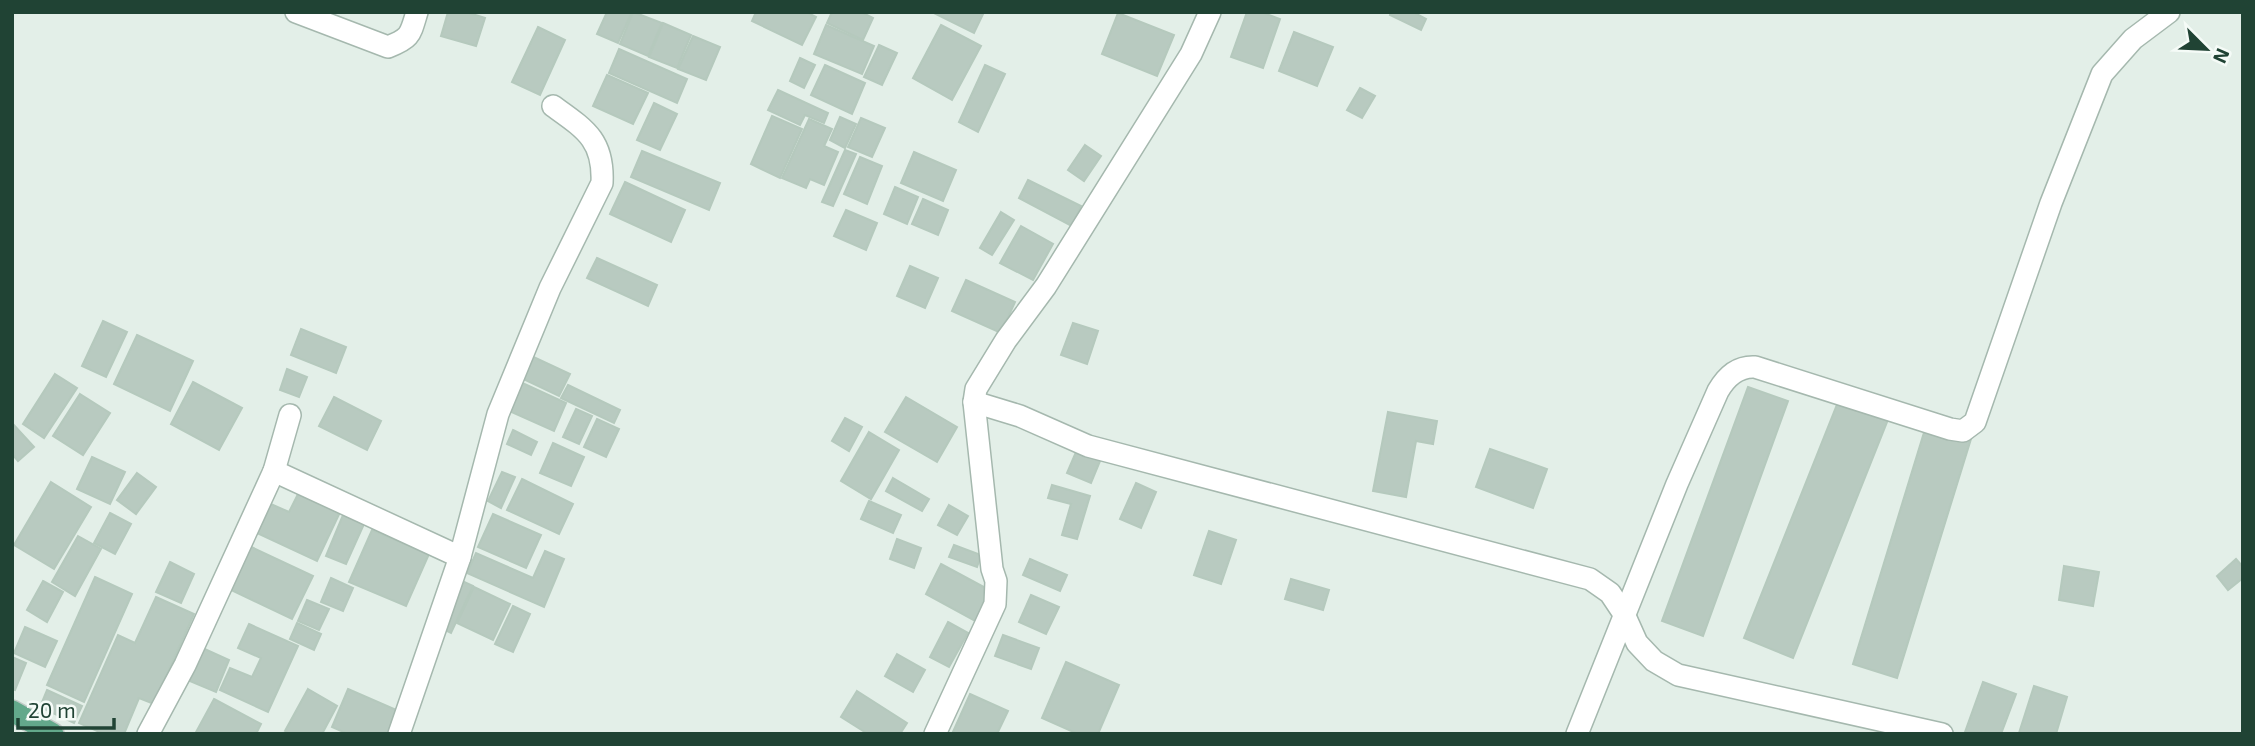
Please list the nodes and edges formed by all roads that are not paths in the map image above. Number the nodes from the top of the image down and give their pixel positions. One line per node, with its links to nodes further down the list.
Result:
1 (296, 12): 2 (street)
2 (417, 12)
3 (1210, 12): 6 (street)
4 (2169, 12): 10 (street)
5 (553, 106): 9 (street)
6 (974, 402): 10 (street); 15 (street)
7 (290, 415): 8 (street)
8 (274, 471): 9 (street); 13 (street)
9 (460, 557): 14 (street)
10 (1624, 614): 16 (street); 17 (street)
11 (12, 711): 12 (main road)
12 (53, 734)
13 (148, 734)
14 (399, 734)
15 (935, 734)
16 (1577, 734)
17 (1942, 734)

